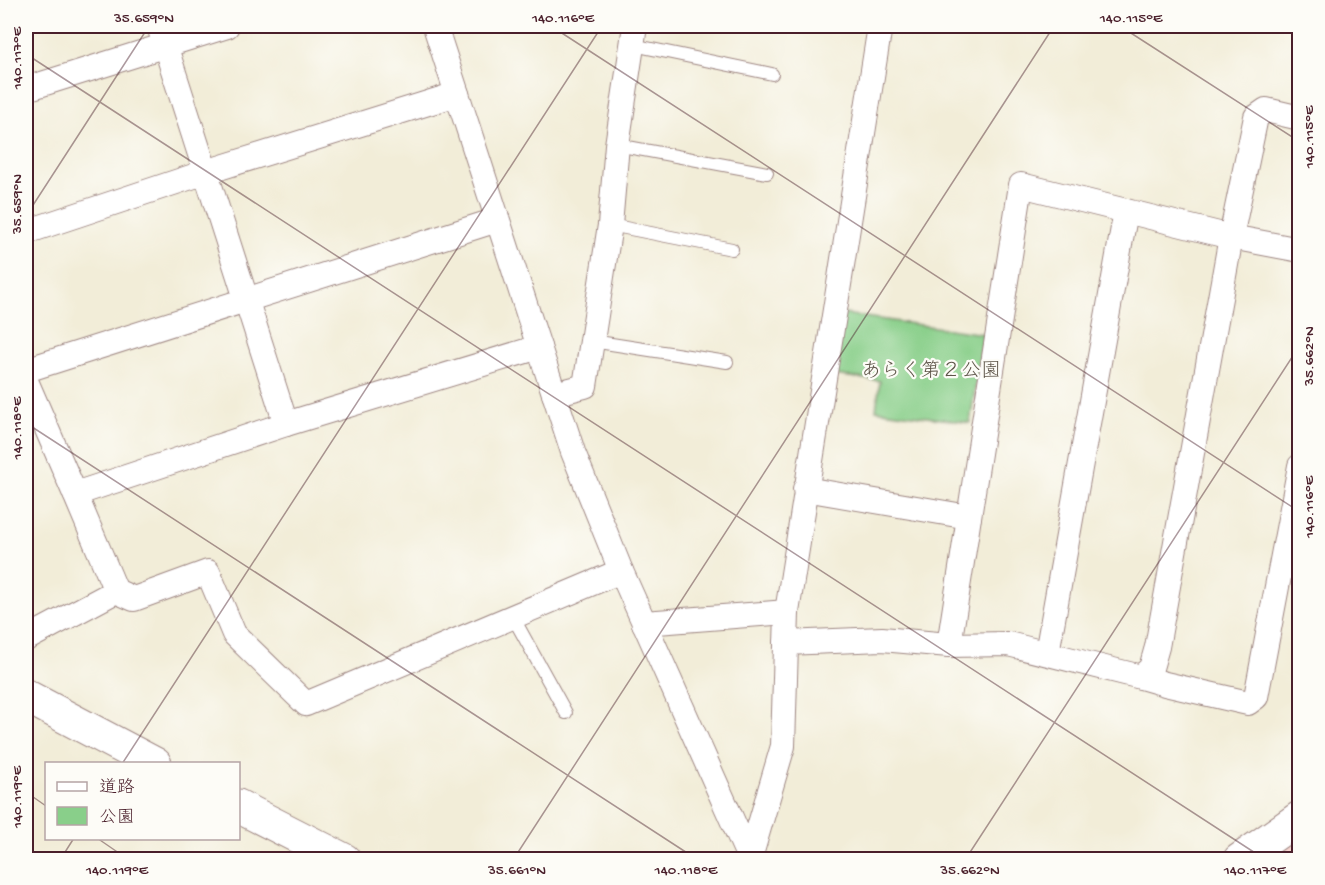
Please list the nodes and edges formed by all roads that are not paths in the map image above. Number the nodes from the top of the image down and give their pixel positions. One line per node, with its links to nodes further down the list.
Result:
1 (227, 26): 4 (street)
2 (435, 26): 8 (street)
3 (880, 26): 29 (street)
4 (162, 35): 7 (street); 11 (street)
5 (634, 35): 6 (lane); 10 (street)
6 (772, 74)
7 (26, 90)
8 (457, 94): 11 (street); 14 (street)
9 (1299, 118): 17 (street)
10 (617, 144): 12 (lane); 15 (street)
11 (206, 172): 16 (street); 20 (street)
12 (767, 173)
13 (1126, 212): 17 (street); 31 (street); 40 (street)
14 (497, 220): 20 (street); 22 (street)
15 (610, 225): 18 (lane); 21 (street)
16 (26, 232)
17 (1231, 237): 19 (street); 41 (street)
18 (732, 249)
19 (1299, 250)
20 (246, 299): 24 (street); 27 (street)
21 (592, 341): 23 (lane); 26 (street)
22 (539, 347): 26 (street); 27 (street)
23 (727, 362)
24 (26, 370)
25 (26, 381): 30 (street)
26 (554, 394): 32 (street)
27 (286, 424): 30 (street)
28 (1299, 466): 41 (street)
29 (805, 489): 31 (street); 34 (street)
30 (75, 494): 33 (street)
31 (969, 517): 39 (street)
32 (621, 571): 35 (street); 36 (street)
33 (116, 591): 35 (street); 37 (street)
34 (787, 612): 36 (street); 38 (street)
35 (513, 617): 43 (lane)
36 (644, 623): 47 (street)
37 (26, 639)
38 (786, 643): 39 (street); 47 (street)
39 (950, 645): 40 (street)
40 (1047, 653): 41 (street)
41 (1141, 677)
42 (26, 696): 44 (highway)
43 (566, 713)
44 (151, 762)
45 (240, 807): 48 (highway)
46 (1299, 817): 49 (street)
47 (750, 859)
48 (344, 860)
49 (1239, 860)

